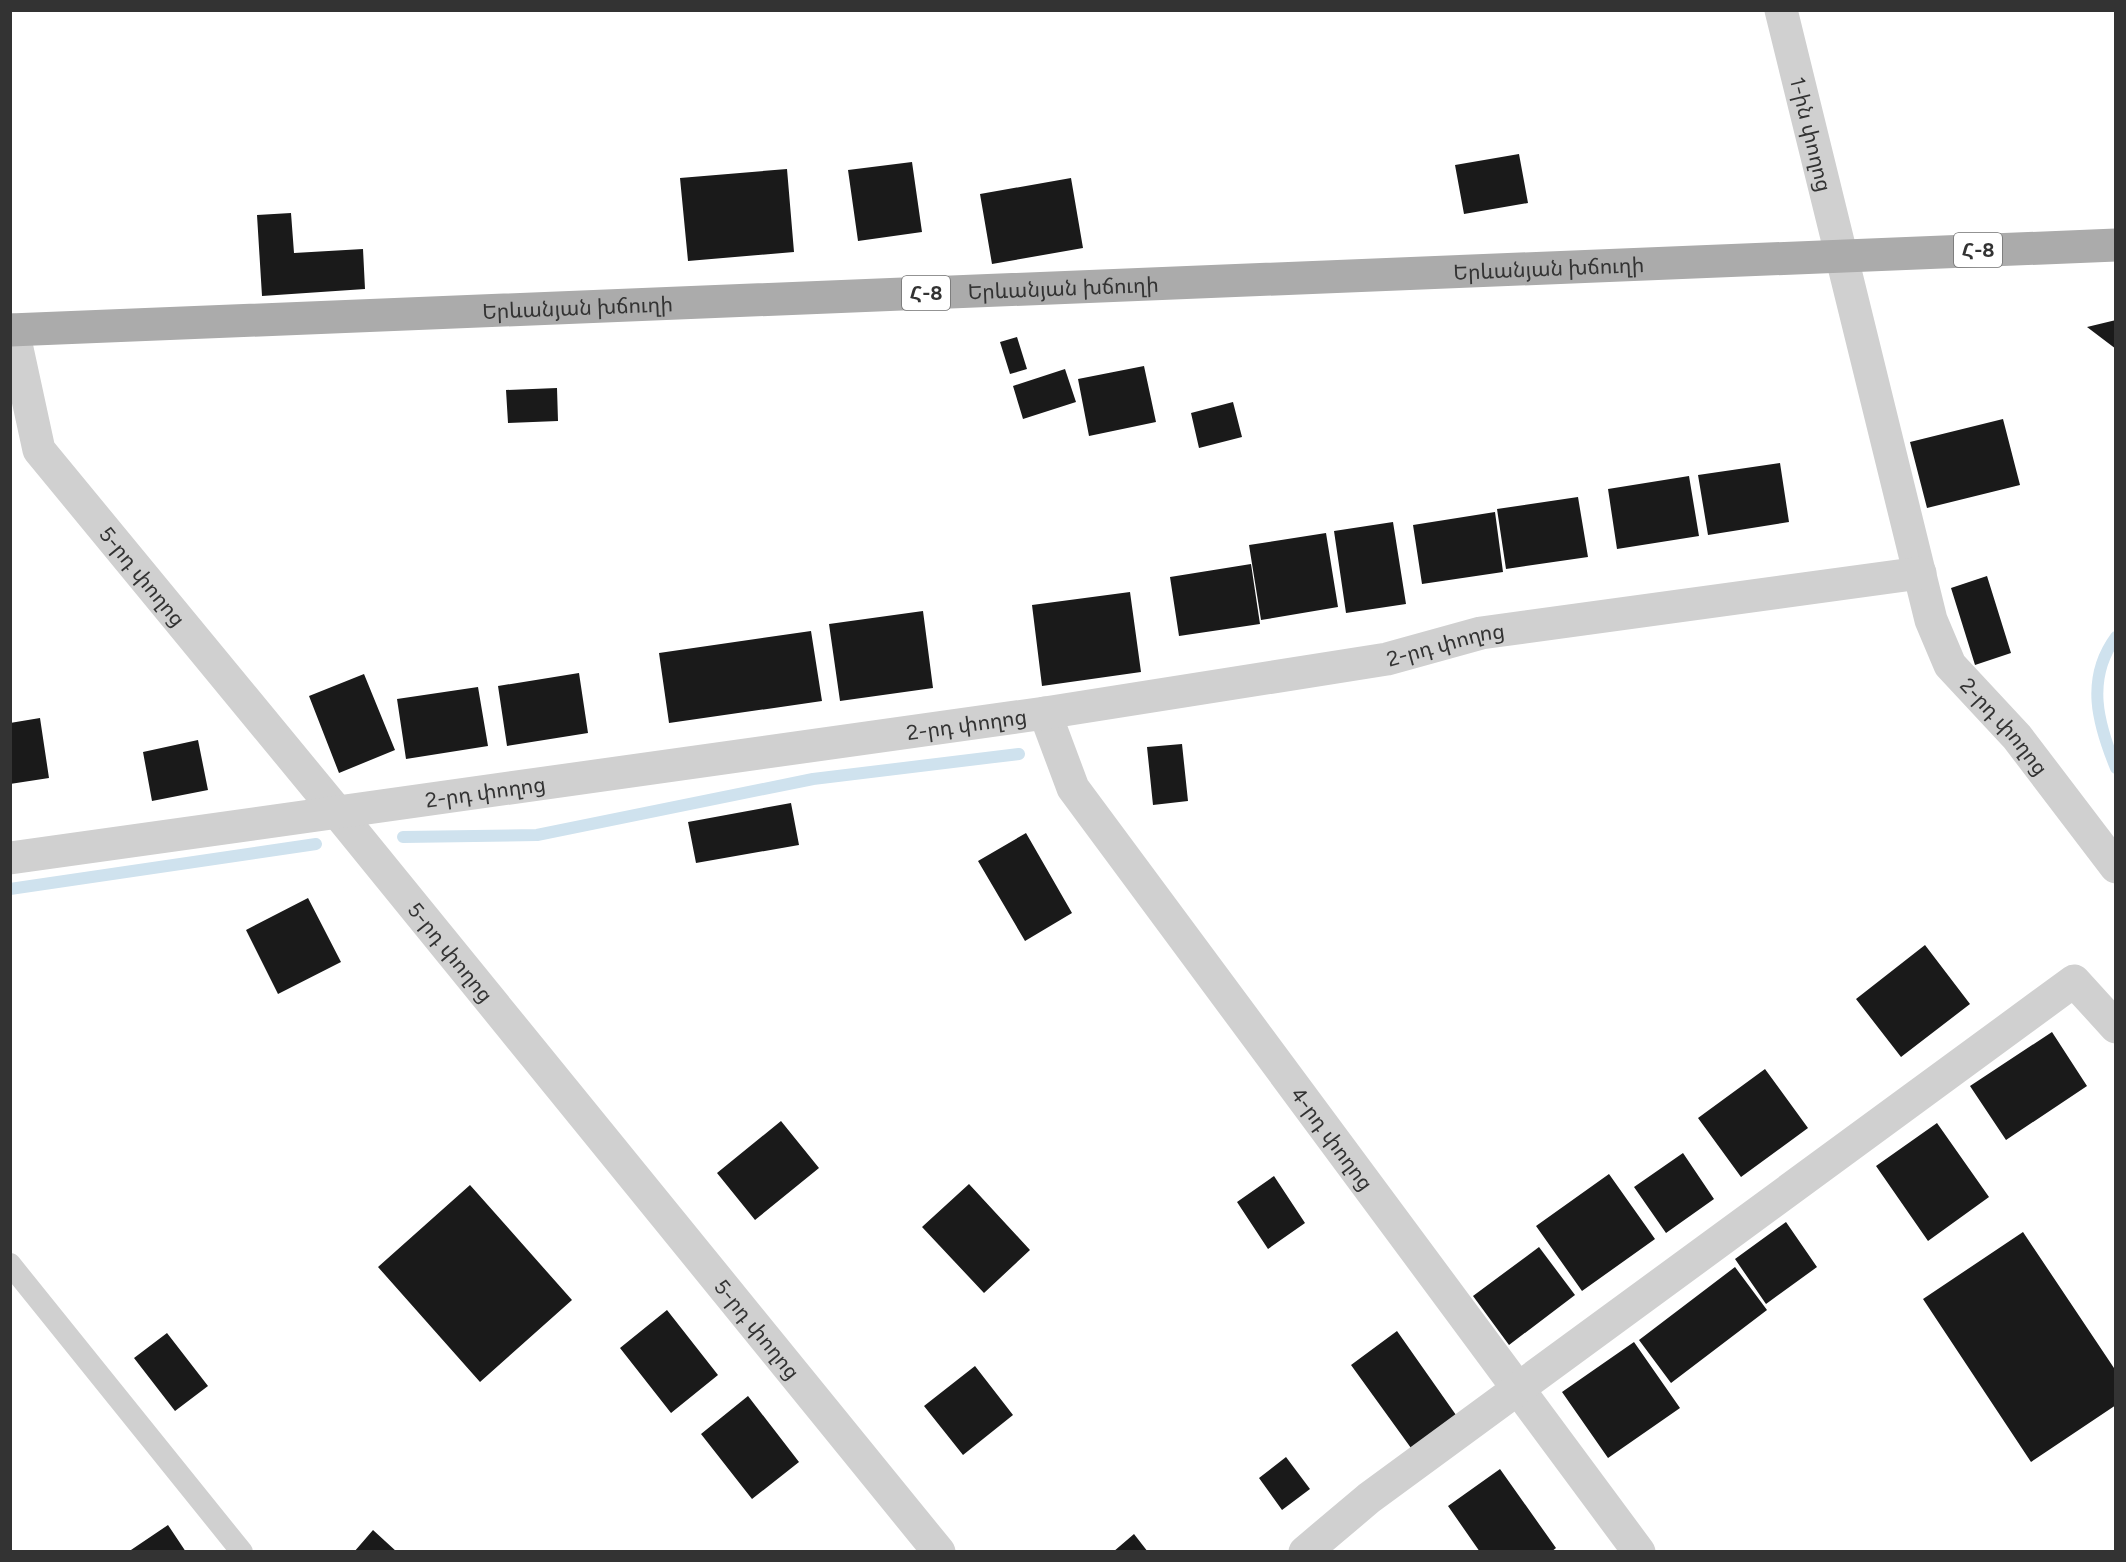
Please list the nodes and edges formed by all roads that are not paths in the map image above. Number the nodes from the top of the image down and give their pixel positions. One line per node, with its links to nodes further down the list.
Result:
1 (1781, 10): 3 (street, 1-ին փողոց)
2 (2115, 245): 3 (main road, Երևանյան խճուղի / Հ-8)
3 (1842, 258): 4 (main road, Երևանյան խճուղի / Հ-8); 5 (street, 2-րդ փողոց)
4 (12, 330): 7 (street, 5-րդ փողոց)
5 (1920, 573): 6 (street, 2-րդ փողոց); 9 (street, 2-րդ փողոց)
6 (1045, 713): 7 (street, 2-րդ փողոց); 12 (street, 4-րդ փողոց)
7 (338, 813): 8 (street, 2-րդ փողոց); 14 (street, 5-րդ փողոց)
8 (10, 858)
9 (2115, 867)
10 (2115, 1027): 12 (street)
11 (10, 1264): 13 (lane)
12 (1519, 1390): 15 (street); 16 (street, 4-րդ փողոց)
13 (242, 1551)
14 (939, 1551)
15 (1305, 1551)
16 (1639, 1551)

